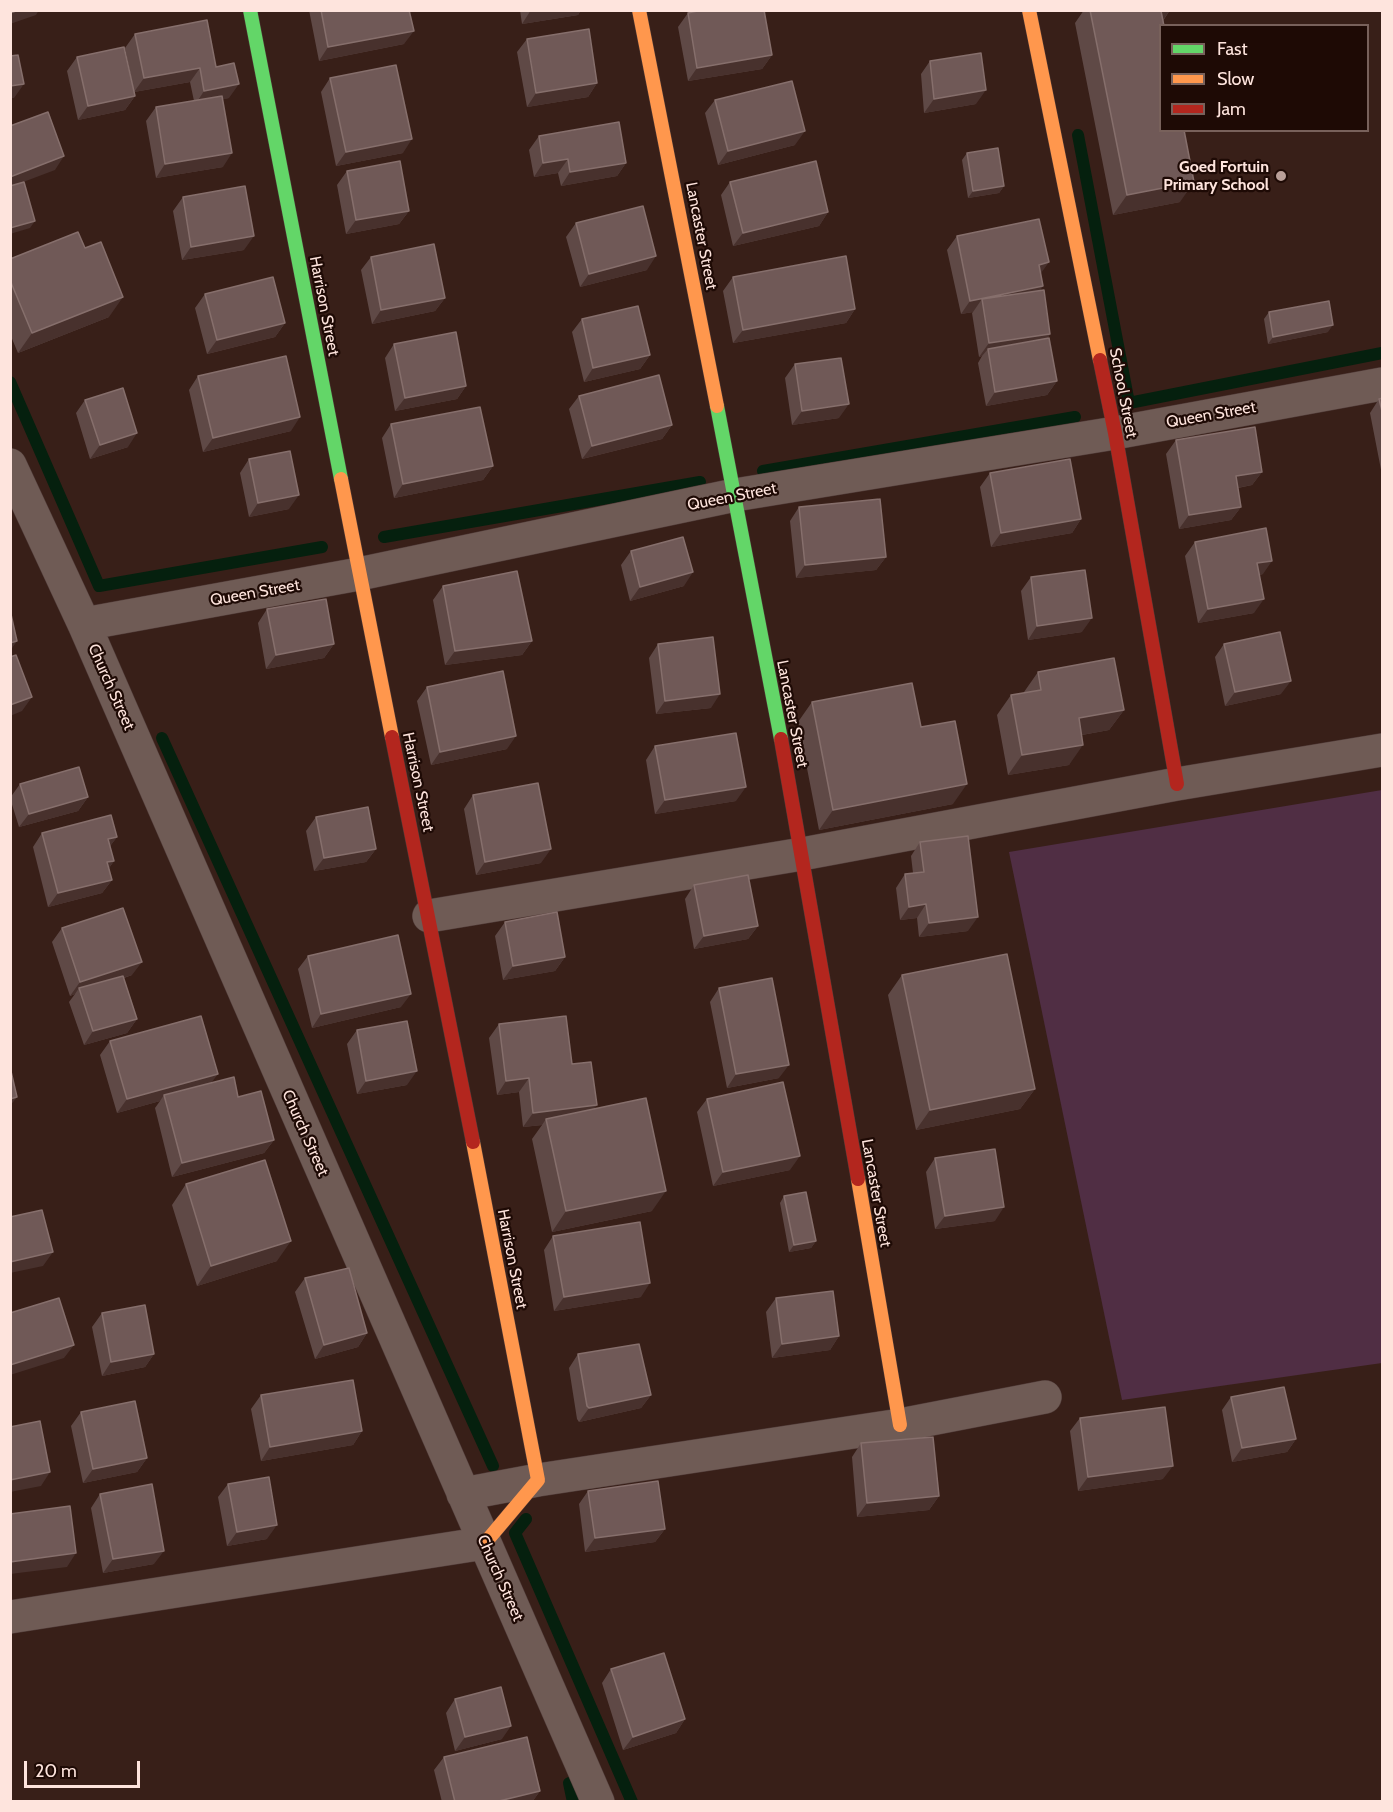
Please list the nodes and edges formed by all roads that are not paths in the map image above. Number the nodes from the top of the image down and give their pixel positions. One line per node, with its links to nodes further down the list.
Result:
1 (250, 10): 8 (street, Harrison Street)
2 (639, 10): 7 (street, Lancaster Street)
3 (1029, 10): 5 (street, School Street)
4 (1383, 384): 5 (street, Queen Street)
5 (1115, 433): 7 (street, Queen Street); 11 (street, School Street)
6 (10, 465): 9 (street, Church Street)
7 (735, 495): 8 (street, Queen Street); 12 (street, Lancaster Street)
8 (359, 574): 9 (street, Queen Street); 13 (street, Harrison Street)
9 (84, 624): 17 (street, Church Street)
10 (1383, 750): 11 (street)
11 (1177, 784): 12 (street)
12 (802, 854): 13 (street); 15 (street, Lancaster Street)
13 (429, 916): 16 (street, Harrison Street)
14 (1045, 1397): 15 (street)
15 (900, 1425): 16 (street)
16 (538, 1480): 17 (street); 18 (street)
17 (463, 1494): 18 (street, Church Street)
18 (485, 1543): 19 (street); 20 (street, Church Street)
19 (10, 1617)
20 (598, 1802)

